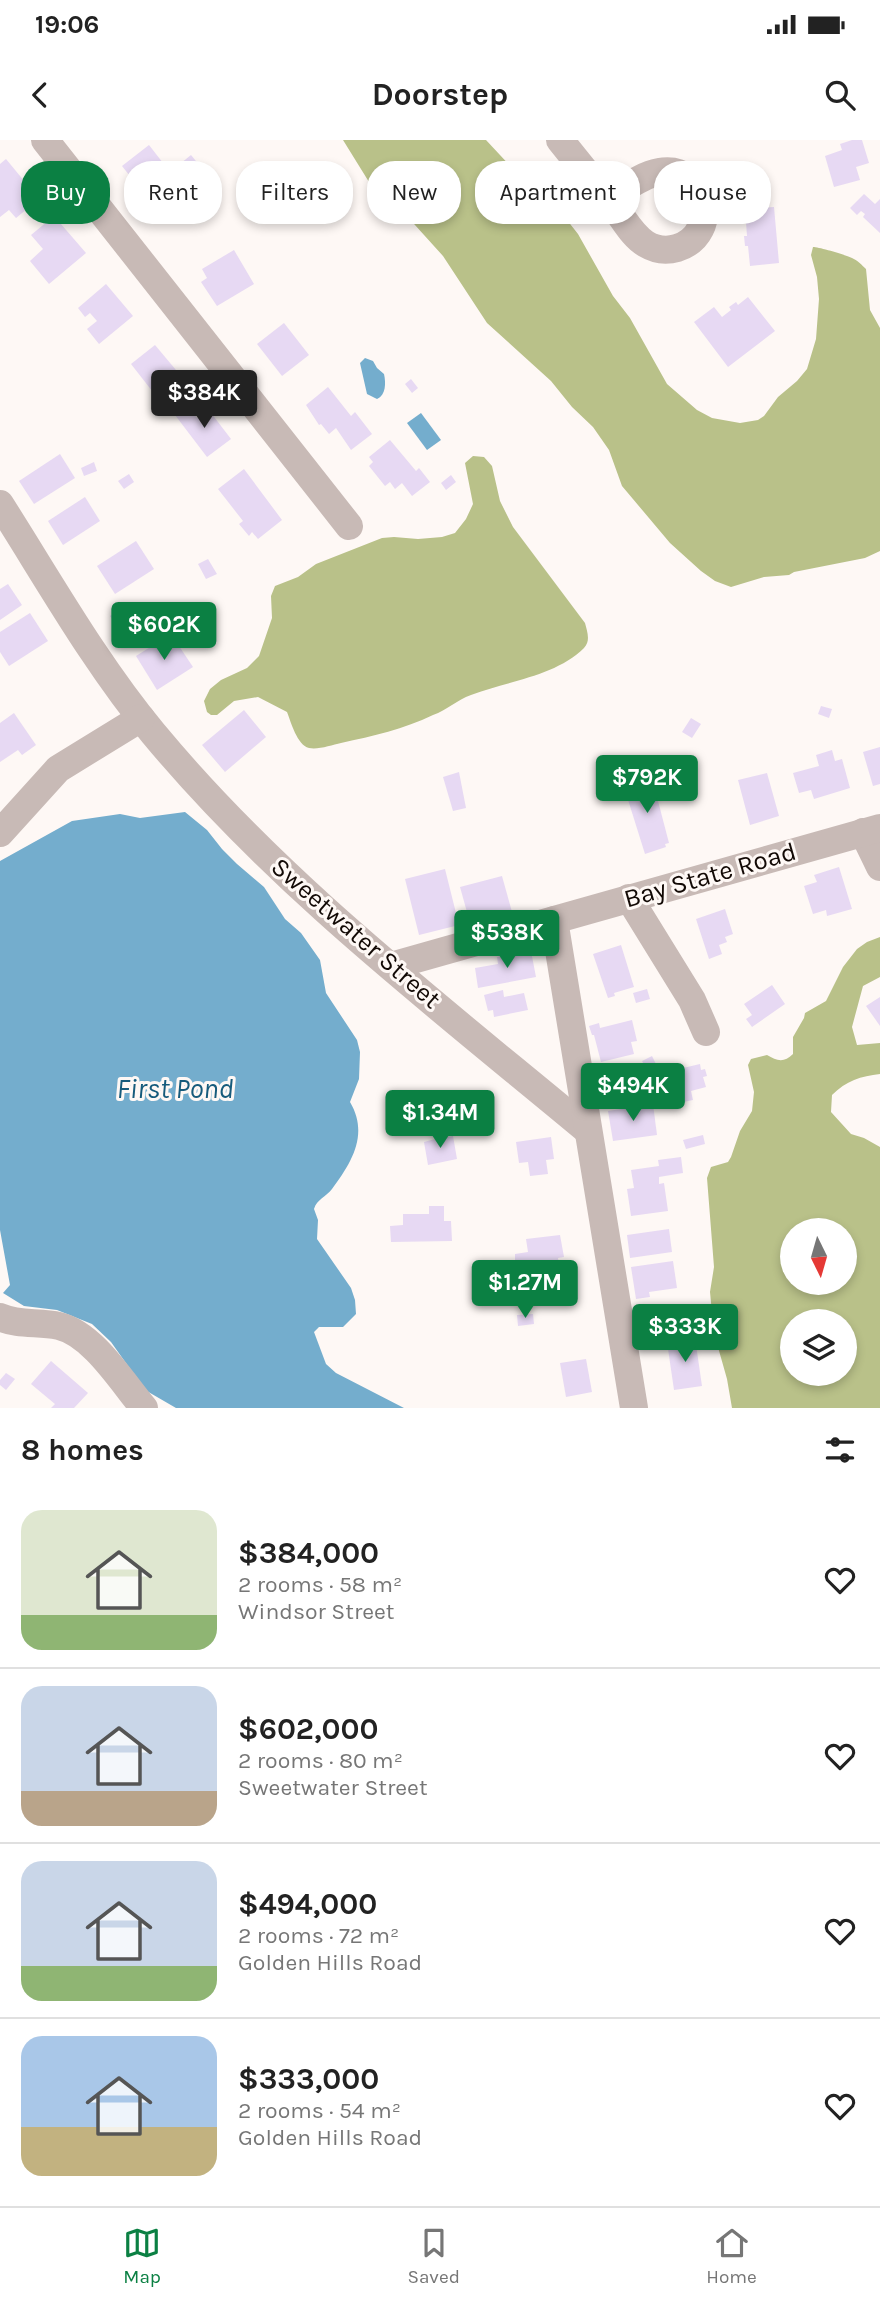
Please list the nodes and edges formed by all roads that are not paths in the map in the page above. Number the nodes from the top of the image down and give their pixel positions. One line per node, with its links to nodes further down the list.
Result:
1 (45, 140): 5 (street)
2 (560, 140): 3 (street)
3 (577, 161)
4 (0, 504): 6 (street, Sweetwater Street)
5 (349, 526)
6 (141, 718): 8 (street); 12 (street, Sweetwater Street)
7 (872, 830): 9 (street); 10 (street, Bay State Road)
8 (0, 832)
9 (880, 867)
10 (629, 898): 11 (street, Bay State Road); 13 (street)
11 (547, 921): 12 (street, Bay State Road); 14 (street)
12 (391, 966): 14 (street, Sweetwater Street)
13 (706, 1032)
14 (587, 1130): 17 (street)
15 (0, 1317): 16 (street)
16 (144, 1408)
17 (634, 1408)

